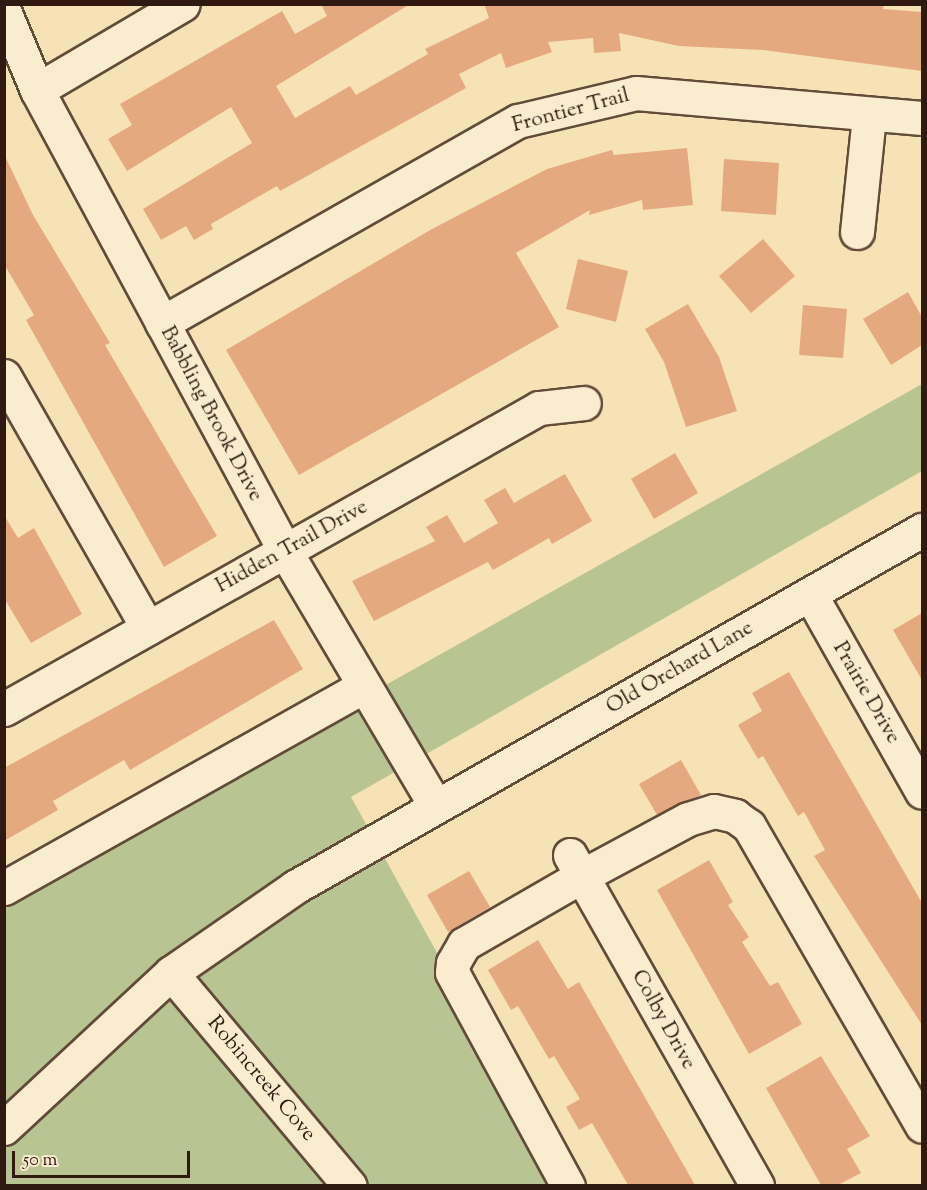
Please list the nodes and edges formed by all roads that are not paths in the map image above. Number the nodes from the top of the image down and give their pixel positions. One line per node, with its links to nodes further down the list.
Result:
1 (183, 4): 3 (street)
2 (4, 11): 3 (street, Babbling Brook Drive)
3 (38, 90): 7 (street, Babbling Brook Drive)
4 (869, 116): 5 (street, Frontier Trail); 6 (street); 7 (street, Frontier Trail)
5 (922, 118)
6 (857, 232)
7 (162, 323): 11 (street, Babbling Brook Drive)
8 (4, 376): 13 (street)
9 (585, 403): 11 (street, Hidden Trail Drive)
10 (922, 530): 12 (street, Old Orchard Lane)
11 (285, 551): 13 (street, Hidden Trail Drive); 14 (street, Babbling Brook Drive)
12 (810, 594): 16 (street, Prairie Drive); 17 (street, Old Orchard Lane)
13 (148, 628): 15 (street, Hidden Trail Drive)
14 (364, 686): 17 (street, Babbling Brook Drive); 19 (street)
15 (6, 706)
16 (922, 792)
17 (436, 806): 20 (street, Old Orchard Lane)
18 (576, 865): 21 (street); 24 (street); 25 (street, Colby Drive)
19 (4, 888)
20 (171, 973): 22 (street, Old Orchard Lane); 23 (street, Robincreek Cove)
21 (922, 1126)
22 (4, 1128)
23 (350, 1185)
24 (568, 1185)
25 (757, 1185)

